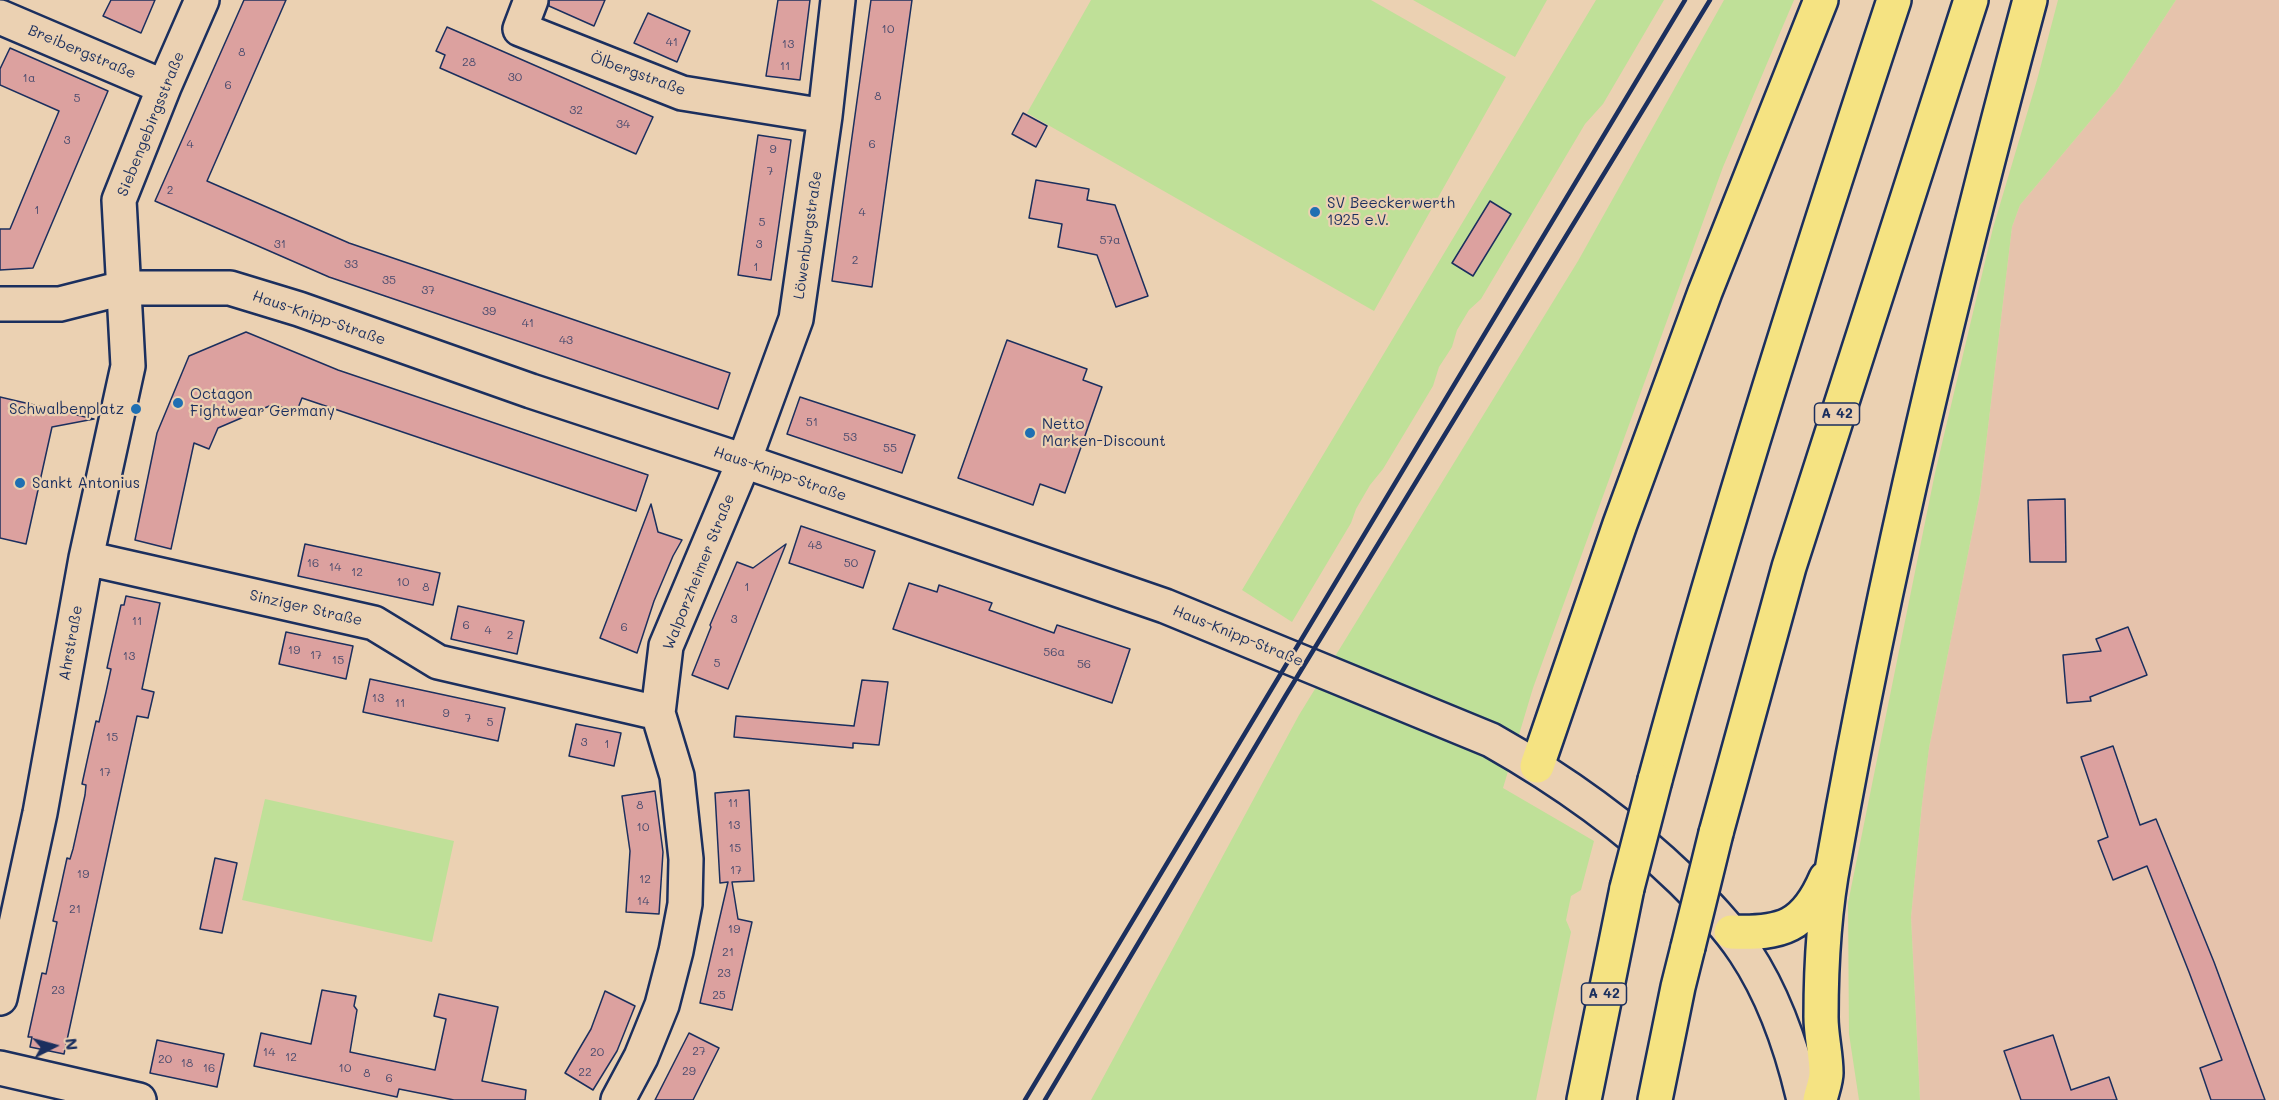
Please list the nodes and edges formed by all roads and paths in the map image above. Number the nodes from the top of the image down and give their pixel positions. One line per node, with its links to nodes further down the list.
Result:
1 (202, 0): 9 (street, Siebengebirgsstraße)
2 (531, 0): 10 (street, Ölbergstraße)
3 (838, 0): 10 (street, Löwenburgstraße)
4 (1821, 0): 16 (highway)
5 (1894, 0): 23 (highway, A 42, bridge)
6 (1971, 0): 24 (highway, A 42, bridge)
7 (2030, 0): 17 (highway)
8 (0, 17): 9 (street, Breibergstraße)
9 (164, 87): 11 (street, Siebengebirgsstraße)
10 (825, 116): 13 (street, Löwenburgstraße)
11 (123, 288): 12 (street, Haus-Knipp-Straße); 13 (street, Haus-Knipp-Straße); 14 (street, Ahrstraße)
12 (0, 304)
13 (744, 461): 15 (street, Walporzheimer Straße); 16 (street, Haus-Knipp-Straße)
14 (86, 558): 15 (street, Sinziger Straße); 19 (street, Ahrstraße)
15 (658, 713): 22 (street, Walporzheimer Straße)
16 (1537, 766): 18 (street, Haus-Knipp-Straße)
17 (1833, 861): 18 (highway); 26 (highway)
18 (1731, 932): 25 (street, Haus-Knipp-Straße)
19 (0, 998)
20 (0, 1068): 21 (street)
21 (139, 1100)
22 (618, 1100)
23 (1584, 1100)
24 (1655, 1100)
25 (1804, 1100)
26 (1820, 1100)

